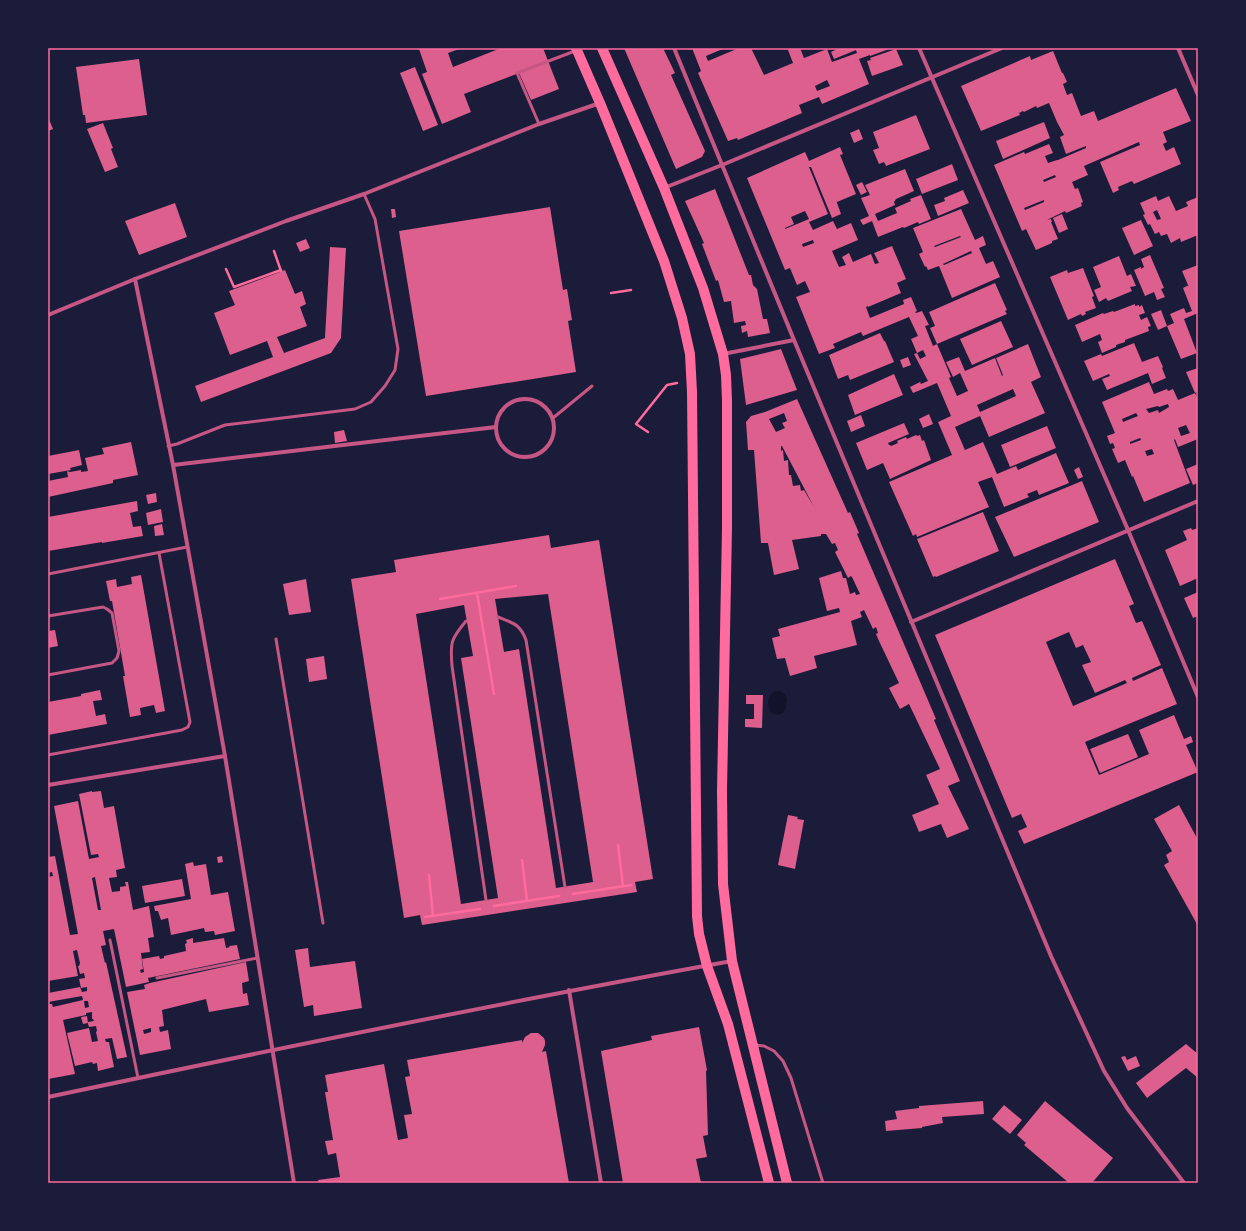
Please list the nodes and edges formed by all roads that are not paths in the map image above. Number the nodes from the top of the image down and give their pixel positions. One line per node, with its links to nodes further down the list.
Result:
1 (602, 48): 12 (main road)
2 (674, 48): 11 (street)
3 (919, 48): 7 (street)
4 (1002, 48): 7 (street)
5 (1178, 48): 8 (street)
6 (577, 49): 9 (main road); 10 (lane)
7 (931, 78): 11 (street); 24 (street)
8 (1198, 95)
9 (600, 103): 10 (street); 44 (main road)
10 (539, 124): 13 (street)
11 (722, 165): 12 (street); 16 (street)
12 (664, 188): 17 (main road)
13 (364, 194): 14 (street); 21 (lane)
14 (135, 280): 15 (street); 21 (street)
15 (48, 315)
16 (794, 340): 17 (street); 31 (street)
17 (723, 354): 43 (main road)
18 (592, 386): 19 (lane)
19 (553, 418): 20 (street); 20 (street)
20 (496, 427): 22 (street)
21 (168, 446): 22 (street)
22 (173, 465): 25 (street)
23 (1198, 501): 24 (street)
24 (1128, 530): 31 (street); 34 (street)
25 (187, 547): 26 (lane); 36 (street)
26 (159, 553): 27 (lane); 35 (lane)
27 (48, 574)
28 (48, 616): 33 (lane)
29 (498, 617): 38 (lane)
30 (466, 621): 39 (lane)
31 (911, 622): 56 (street)
32 (276, 639): 40 (lane)
33 (48, 675)
34 (1198, 697)
35 (48, 755)
36 (225, 756): 37 (street); 42 (street)
37 (48, 785)
38 (565, 887)
39 (486, 900)
40 (323, 923)
41 (110, 940): 49 (lane)
42 (258, 958): 45 (lane); 48 (street)
43 (732, 961): 44 (street); 47 (main road)
44 (707, 966): 46 (street); 53 (main road)
45 (157, 978)
46 (569, 990): 48 (street); 52 (street)
47 (752, 1044): 54 (main road); 55 (lane)
48 (272, 1050): 49 (street); 51 (street)
49 (138, 1078): 50 (street)
50 (48, 1097)
51 (294, 1183)
52 (602, 1183)
53 (769, 1183)
54 (787, 1183)
55 (823, 1183)
56 (1184, 1183)

